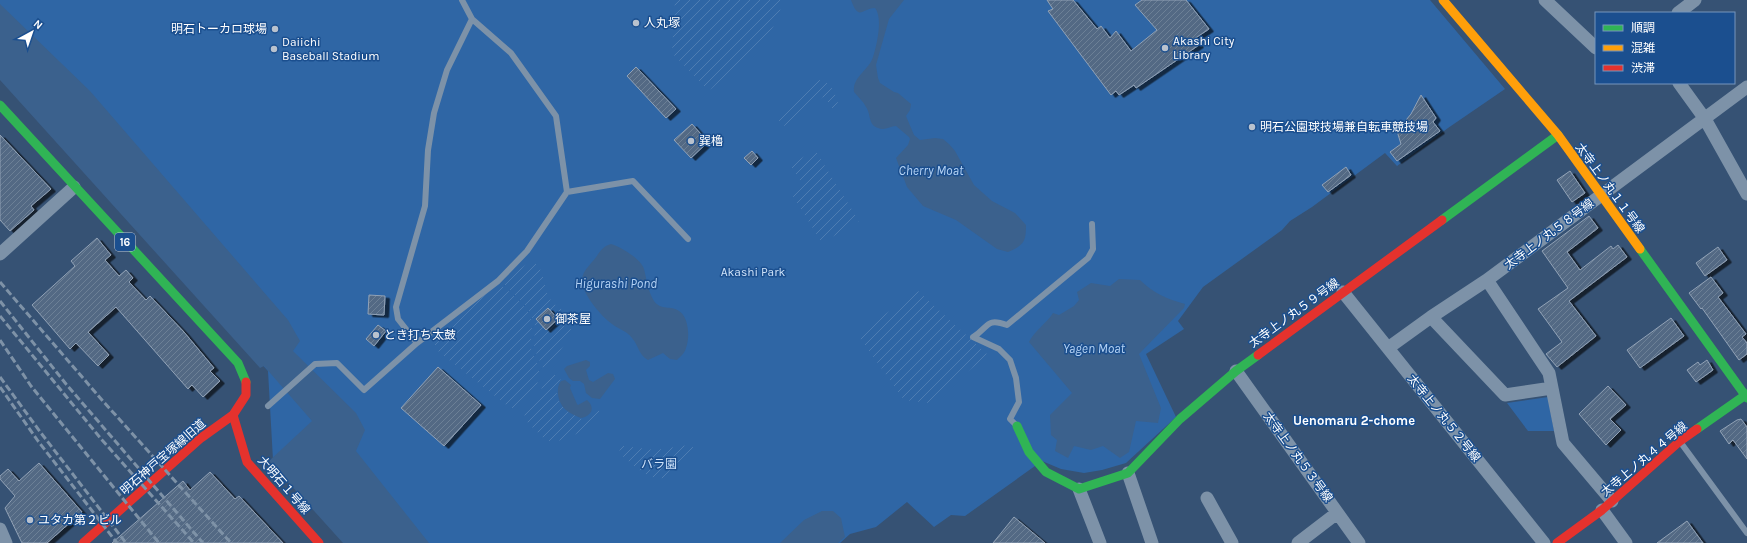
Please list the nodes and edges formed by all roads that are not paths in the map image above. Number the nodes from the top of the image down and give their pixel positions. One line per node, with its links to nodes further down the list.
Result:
1 (462, 0): 6 (lane)
2 (1443, 0): 12 (street, 太寺上ノ丸１１号線)
3 (1545, 0): 7 (street)
4 (1695, 0): 5 (street)
5 (1679, 12)
6 (472, 19): 14 (lane); 23 (lane)
7 (1595, 47)
8 (1680, 84): 11 (street)
9 (1747, 87): 11 (street, 太寺上ノ丸５８号線)
10 (0, 105): 13 (street, 16)
11 (1705, 119): 15 (street); 16 (street, 太寺上ノ丸５８号線)
12 (1558, 135): 16 (street, 太寺上ノ丸１１号線); 21 (street, 太寺上ノ丸５９号線)
13 (74, 186): 19 (street); 29 (street, 明石神戸宝塚線旧道 / 16)
14 (567, 192): 18 (lane); 23 (lane)
15 (1747, 194)
16 (1601, 195): 20 (street, 太寺上ノ丸５８号線); 27 (street, 太寺上ノ丸１１号線)
17 (1092, 224): 30 (lane)
18 (688, 239)
19 (0, 254)
20 (1487, 280): 22 (street, 太寺上ノ丸５８号線); 26 (street)
21 (1343, 292): 24 (street, 太寺上ノ丸５２号線); 25 (street, 太寺上ノ丸５９号線)
22 (1431, 317): 24 (street, 太寺上ノ丸５８号線); 26 (street)
23 (417, 344): 28 (lane)
24 (1388, 348): 48 (street, 太寺上ノ丸５２号線)
25 (1236, 371): 32 (street, 太寺上ノ丸５９号線); 37 (street, 太寺上ノ丸５３号線)
26 (1552, 388): 35 (street)
27 (1746, 396): 31 (street, 太寺上ノ丸４４号線)
28 (268, 406)
29 (234, 415): 41 (street, 明石神戸宝塚線旧道); 42 (street, 大明石１号線)
30 (1017, 426): 33 (street)
31 (1680, 442): 35 (street, 太寺上ノ丸４４号線); 39 (lane)
32 (1128, 473): 33 (street, 太寺上ノ丸５９号線); 44 (street)
33 (1079, 489): 43 (street)
34 (1207, 498): 45 (street)
35 (1612, 501): 36 (street, 太寺上ノ丸４４号線)
36 (1602, 510): 49 (street, 太寺上ノ丸４４号線); 50 (street)
37 (1337, 513): 46 (street); 47 (street, 太寺上ノ丸５３号線)
38 (0, 529): 40 (street)
39 (1747, 533)
40 (6, 543)
41 (83, 543)
42 (319, 543)
43 (1100, 543)
44 (1152, 543)
45 (1232, 543)
46 (1298, 543)
47 (1359, 543)
48 (1544, 543)
49 (1556, 543)
50 (1626, 543)

